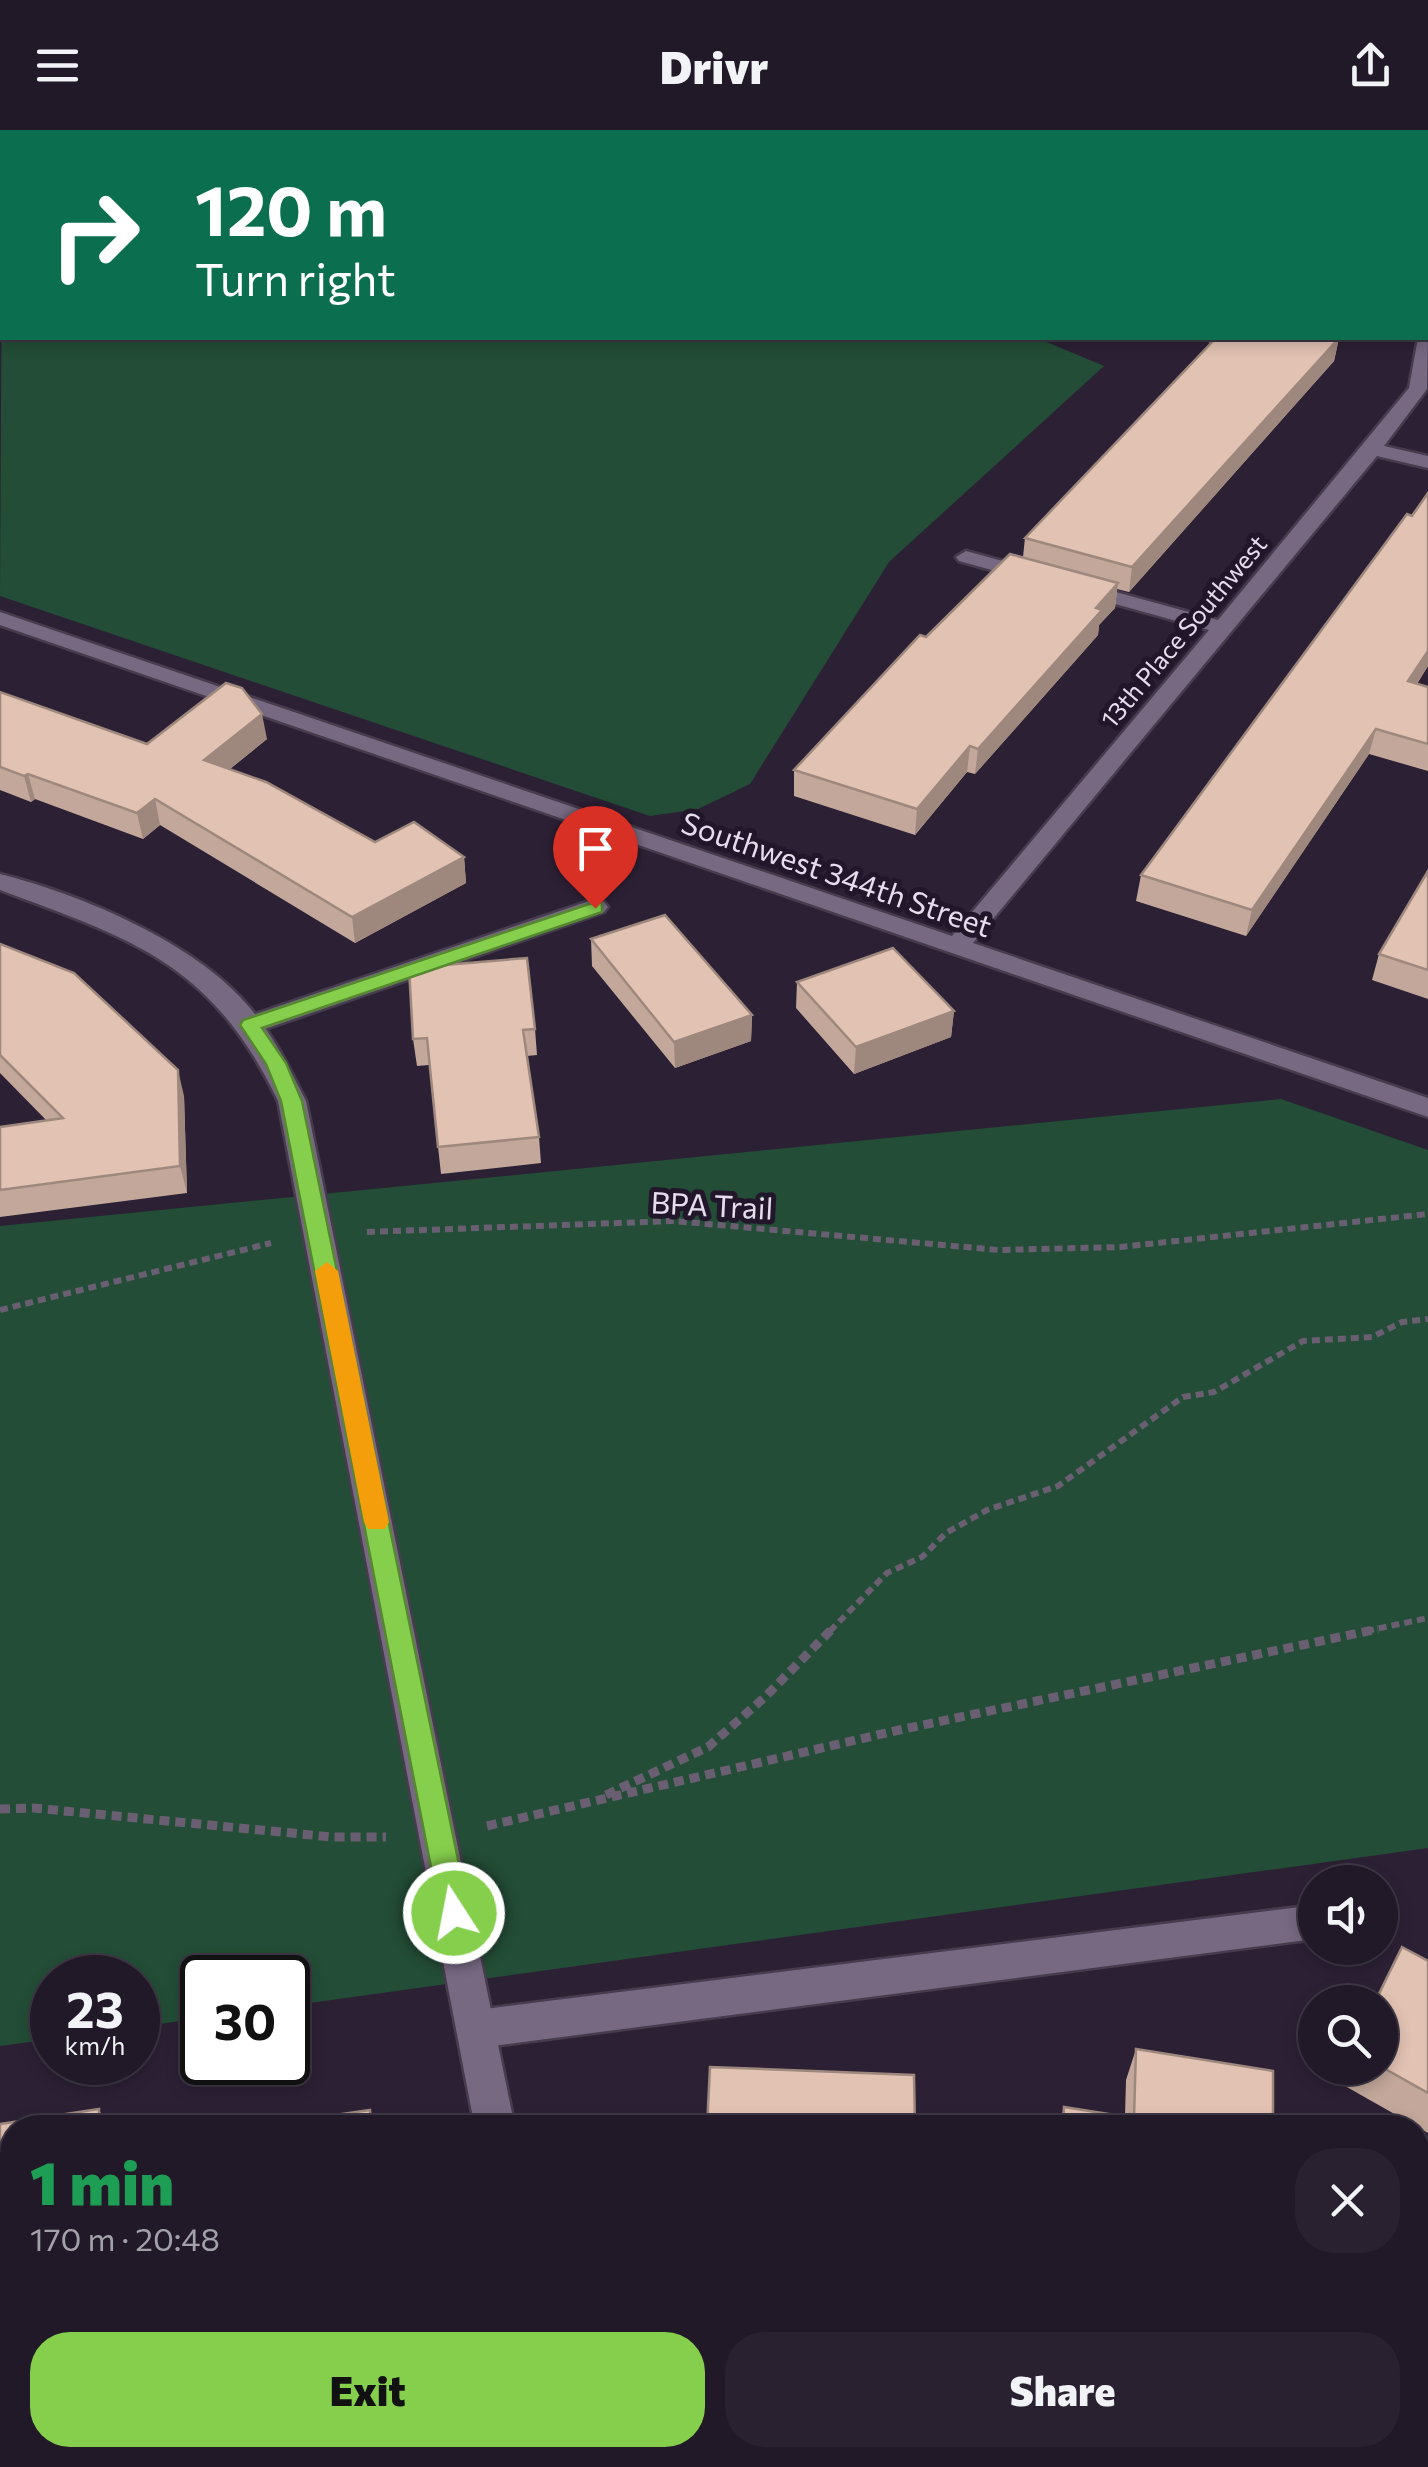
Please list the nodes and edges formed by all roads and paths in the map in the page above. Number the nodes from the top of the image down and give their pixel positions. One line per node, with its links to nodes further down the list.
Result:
1 (1427, 340): 2 (street, 13th Place Southwest)
2 (1372, 449): 3 (street); 6 (street, 13th Place Southwest)
3 (1428, 462)
4 (966, 557): 6 (street)
5 (0, 618): 9 (street, Southwest 344th Street)
6 (1221, 627): 9 (street, 13th Place Southwest)
7 (0, 881): 10 (street)
8 (595, 908): 10 (street)
9 (956, 947): 11 (street, Southwest 344th Street)
10 (250, 1025): 13 (street)
11 (1428, 1108)
12 (1428, 1214): 13 (path, BPA Trail)
13 (319, 1233): 14 (path, BPA Trail); 19 (street)
14 (0, 1310)
15 (1428, 1319): 17 (path)
16 (1428, 1618): 17 (path)
17 (592, 1802): 19 (path)
18 (0, 1809): 19 (path)
19 (439, 1836): 21 (street)
20 (1298, 1924): 21 (street)
21 (478, 2028): 22 (street)
22 (492, 2115)

